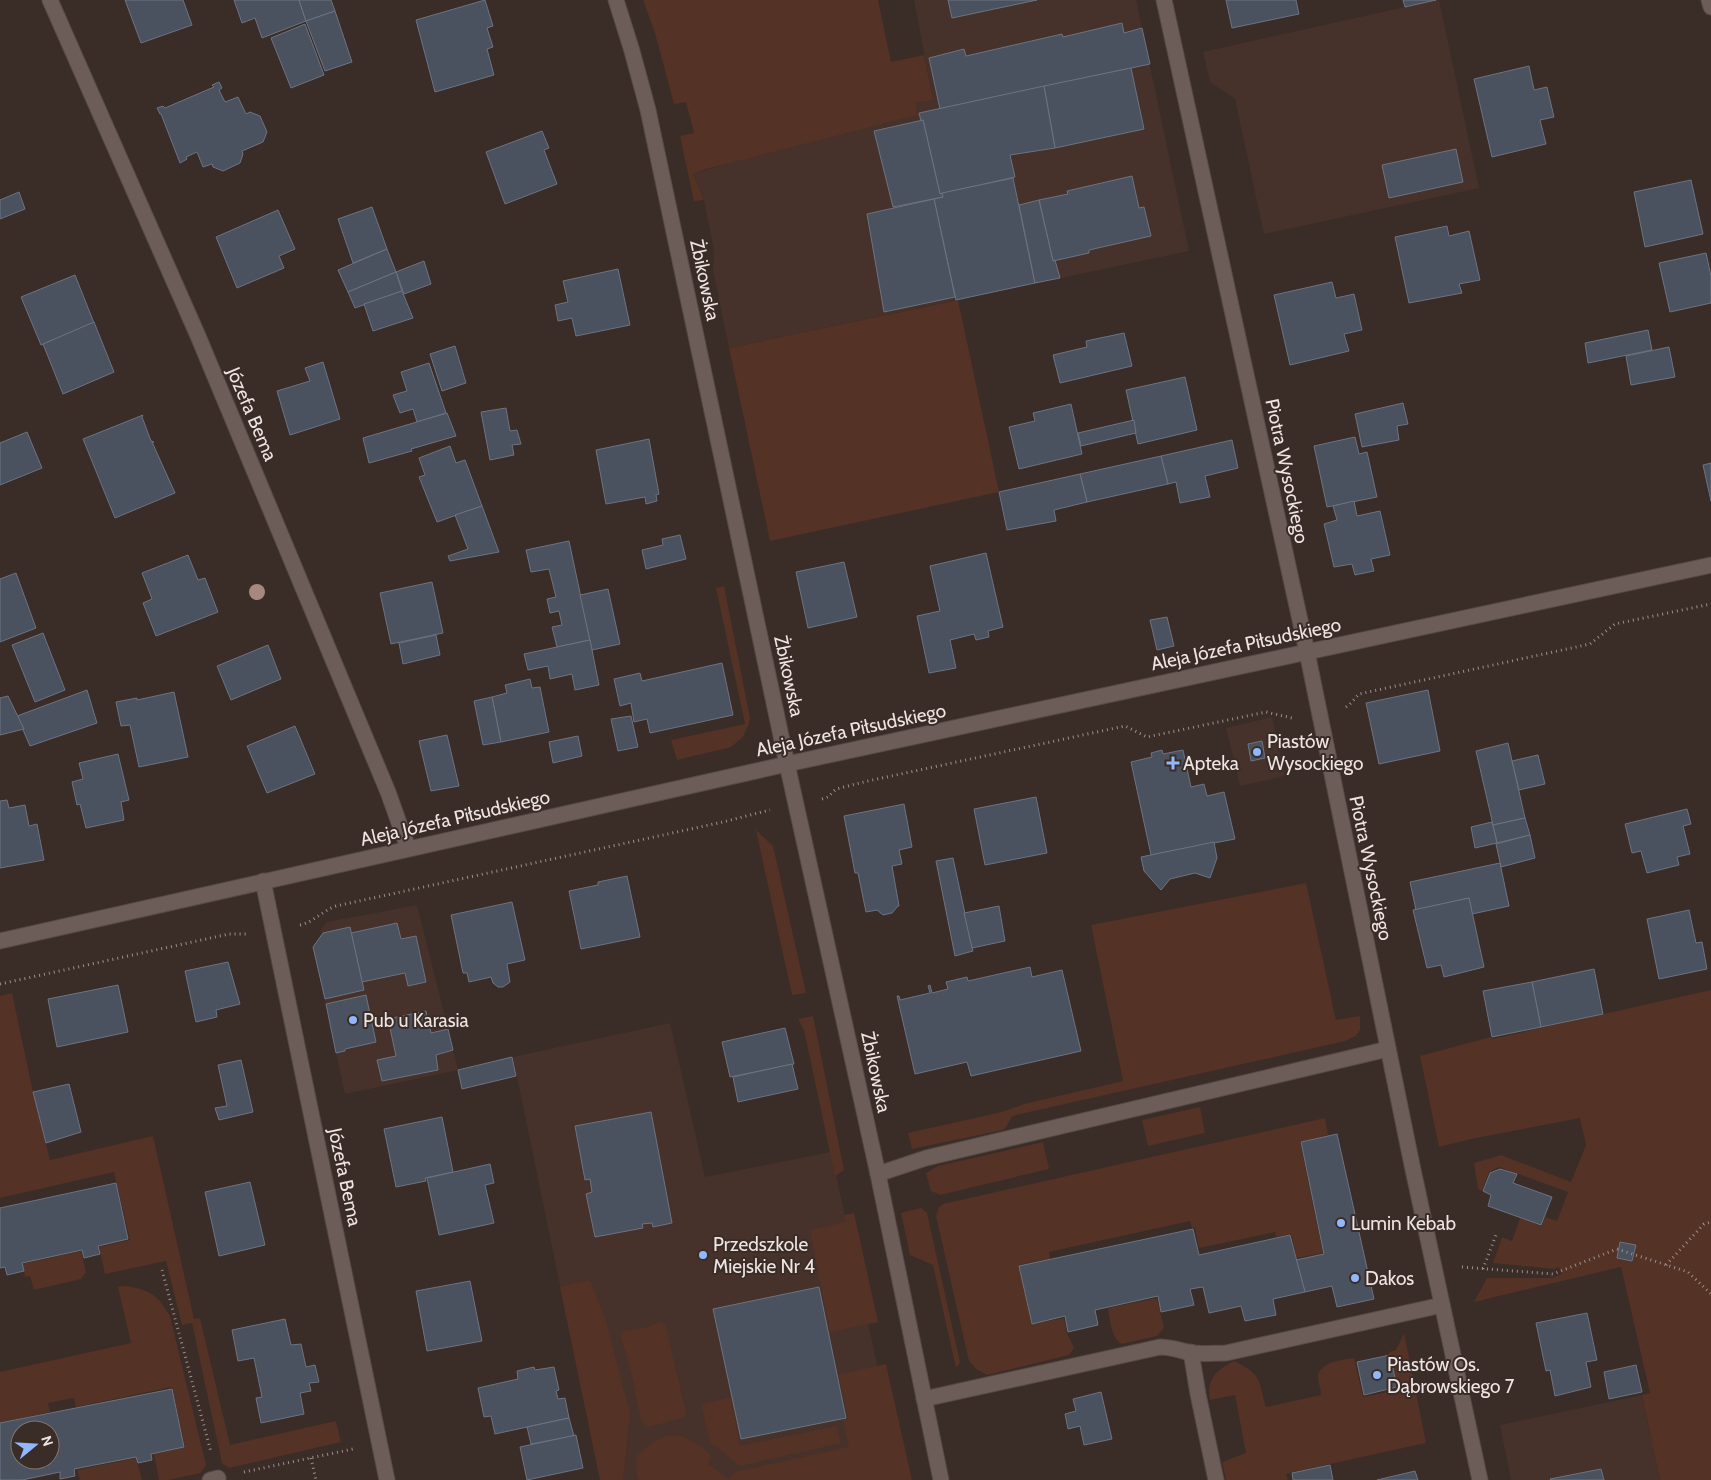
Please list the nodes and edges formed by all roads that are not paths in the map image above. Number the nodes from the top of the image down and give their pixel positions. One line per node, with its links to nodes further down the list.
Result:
1 (50, 0): 9 (street, Józefa Bema)
2 (616, 0): 8 (street, Żbikowska)
3 (1164, 0): 7 (street, Piotra Wysockiego)
4 (1710, 0): 5 (street)
5 (1711, 7)
6 (1711, 565): 7 (street, Aleja Józefa Piłsudskiego)
7 (1307, 652): 8 (street, Aleja Józefa Piłsudskiego); 12 (street, Piotra Wysockiego)
8 (787, 764): 9 (street, Aleja Józefa Piłsudskiego); 13 (street, Żbikowska)
9 (408, 848): 10 (street, Aleja Józefa Piłsudskiego)
10 (263, 882): 11 (street, Aleja Józefa Piłsudskiego); 17 (street, Józefa Bema)
11 (0, 941)
12 (1388, 1049): 13 (street); 14 (street, Piotra Wysockiego)
13 (878, 1174): 16 (street, Żbikowska)
14 (1442, 1305): 15 (street); 20 (street, Piotra Wysockiego)
15 (1191, 1352): 16 (street); 19 (street)
16 (924, 1399): 18 (street, Żbikowska)
17 (387, 1480)
18 (941, 1480)
19 (1216, 1480)
20 (1480, 1480)

